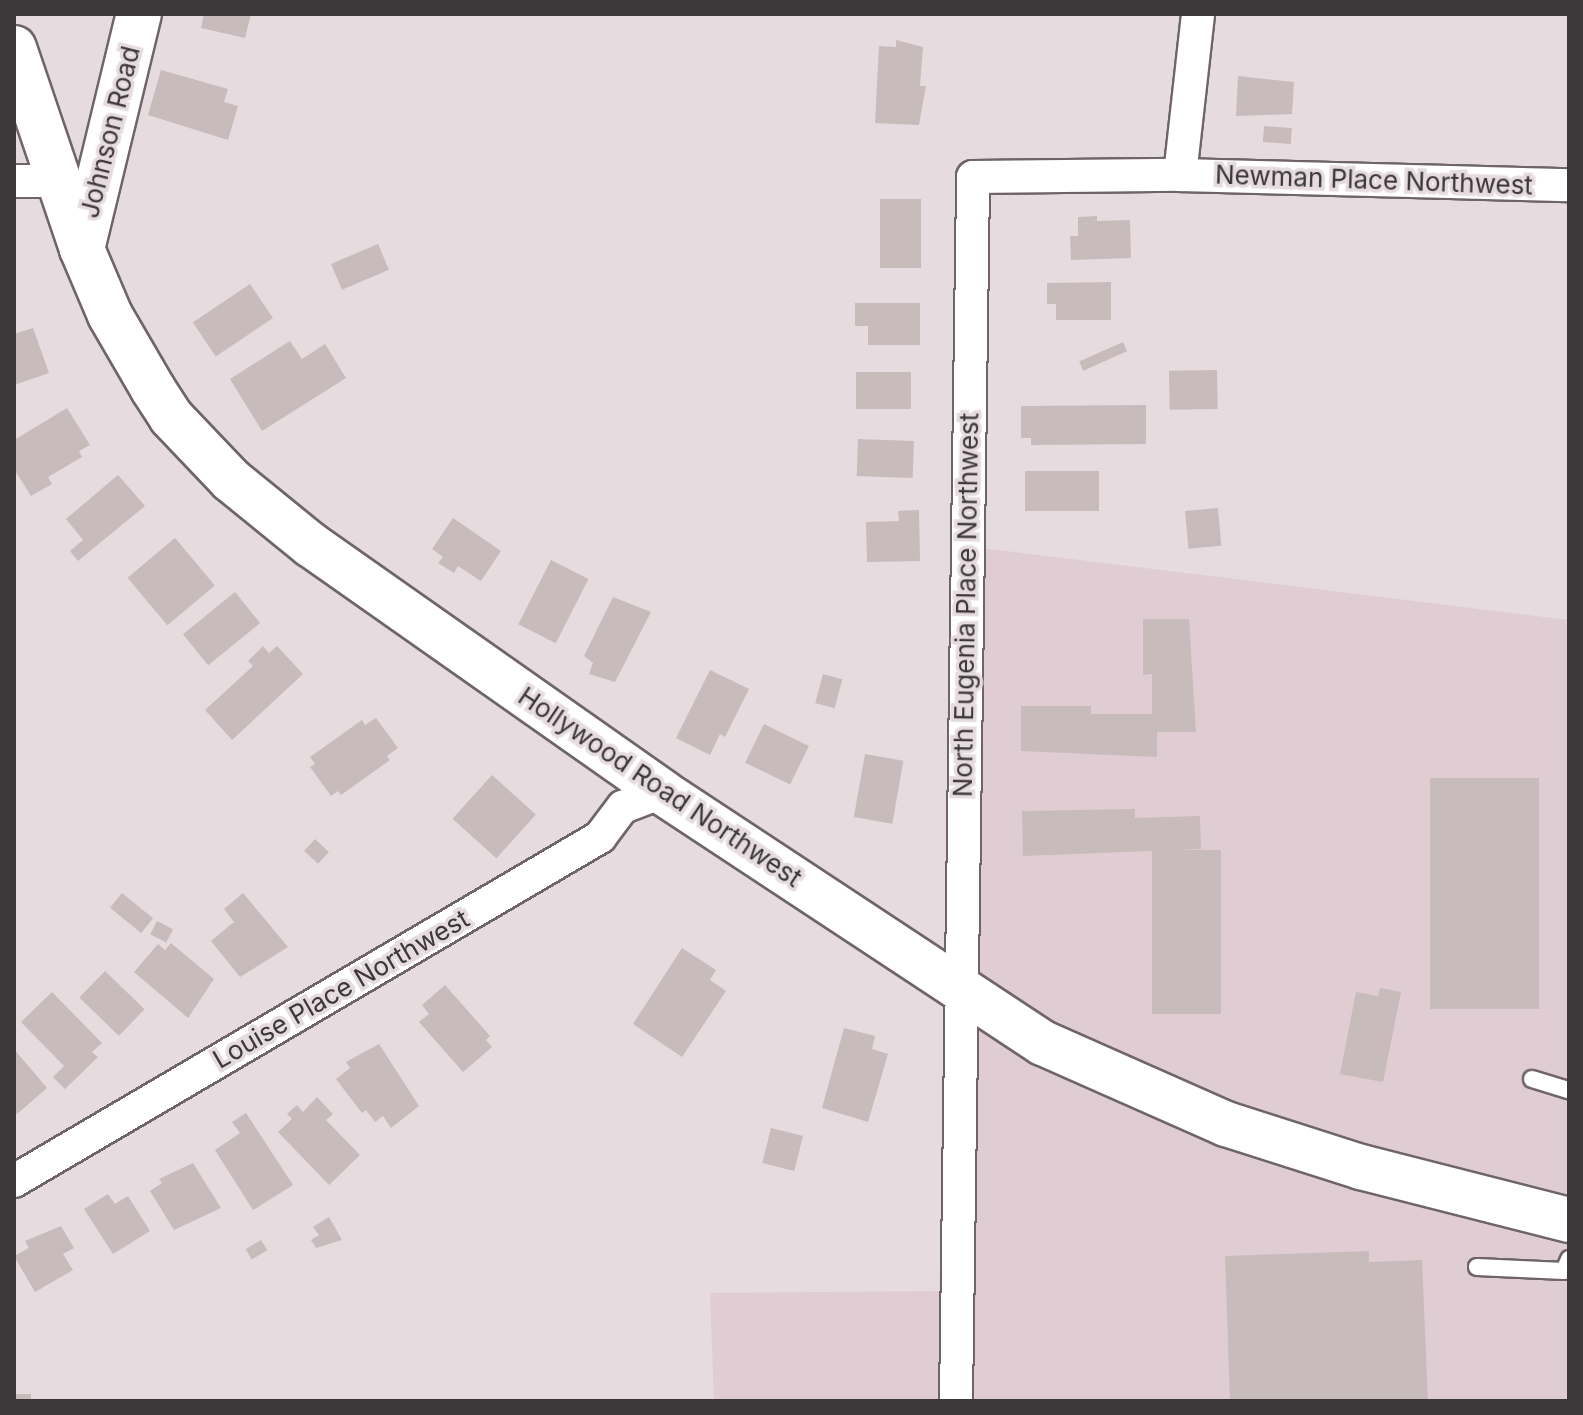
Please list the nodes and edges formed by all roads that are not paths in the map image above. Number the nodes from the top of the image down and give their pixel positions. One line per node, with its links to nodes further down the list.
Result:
1 (139, 14): 7 (street, Johnson Road)
2 (1198, 14): 4 (street)
3 (14, 48): 5 (street, Hollywood Road Northwest)
4 (1180, 175): 6 (street, Newman Place Northwest); 9 (street, North Eugenia Place Northwest)
5 (35, 181): 7 (street, Hollywood Road Northwest)
6 (1569, 185)
7 (82, 249): 8 (street, Hollywood Road Northwest)
8 (662, 792): 9 (street, Hollywood Road Northwest); 12 (street, Louise Place Northwest)
9 (960, 987): 13 (street, Hollywood Road Northwest); 16 (street, North Eugenia Place Northwest)
10 (1532, 1079): 11 (lane)
11 (1569, 1090)
12 (14, 1181)
13 (1569, 1220)
14 (1569, 1259): 15 (lane)
15 (1477, 1267)
16 (956, 1401)

